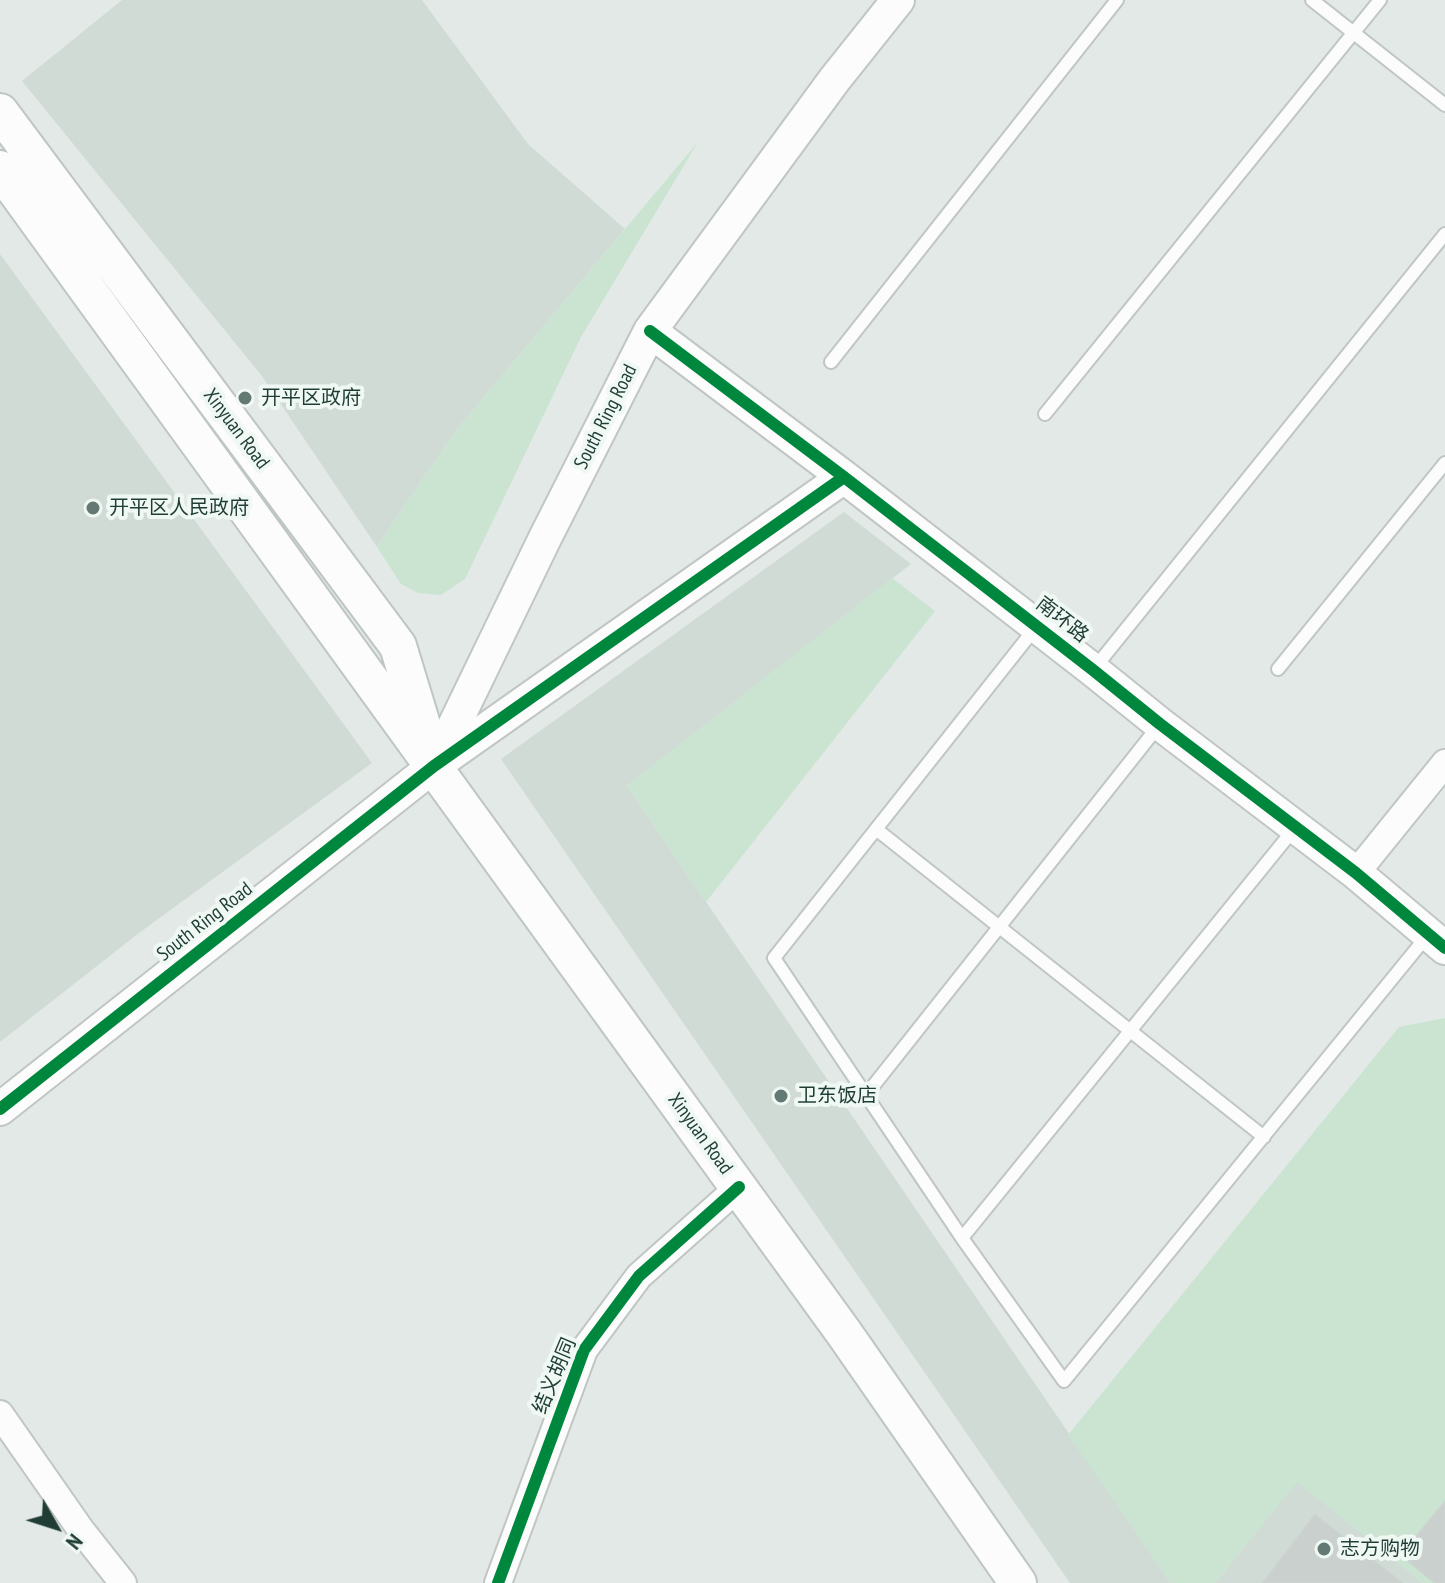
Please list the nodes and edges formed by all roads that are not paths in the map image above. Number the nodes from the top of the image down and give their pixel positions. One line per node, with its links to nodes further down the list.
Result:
1 (898, 0): 10 (street, South Ring Road)
2 (1117, 0): 11 (lane)
3 (1312, 0): 5 (lane)
4 (1380, 0): 5 (lane)
5 (1353, 32): 6 (lane); 12 (lane)
6 (1445, 105)
7 (0, 112): 20 (main road, Xinyuan Road)
8 (0, 169): 20 (main road, Xinyuan Road)
9 (1445, 234): 17 (lane)
10 (650, 331): 14 (street, 南环路); 20 (street, South Ring Road)
11 (831, 362)
12 (1045, 414)
13 (1445, 463): 16 (lane)
14 (844, 477): 15 (street, 南环路); 20 (street)
15 (1037, 626): 17 (street, 南环路); 22 (lane)
16 (1278, 669)
17 (1093, 670): 18 (street, 南环路)
18 (1160, 724): 21 (street, 南环路); 24 (lane)
19 (1445, 763): 23 (street)
20 (434, 766): 28 (street, South Ring Road); 30 (main road, Xinyuan Road)
21 (1296, 826): 23 (street, 南环路); 26 (lane)
22 (876, 829): 24 (lane); 27 (lane)
23 (1356, 873): 25 (street, 南环路)
24 (999, 927): 26 (lane); 27 (lane)
25 (1437, 941): 29 (lane)
26 (1130, 1031): 29 (lane); 31 (lane)
27 (866, 1095): 31 (lane)
28 (0, 1109)
29 (1264, 1137): 31 (lane)
30 (739, 1187): 34 (street, 结义胡同); 35 (main road, Xinyuan Road)
31 (962, 1238)
32 (0, 1414): 33 (street)
33 (123, 1583)
34 (498, 1583)
35 (1018, 1583)

